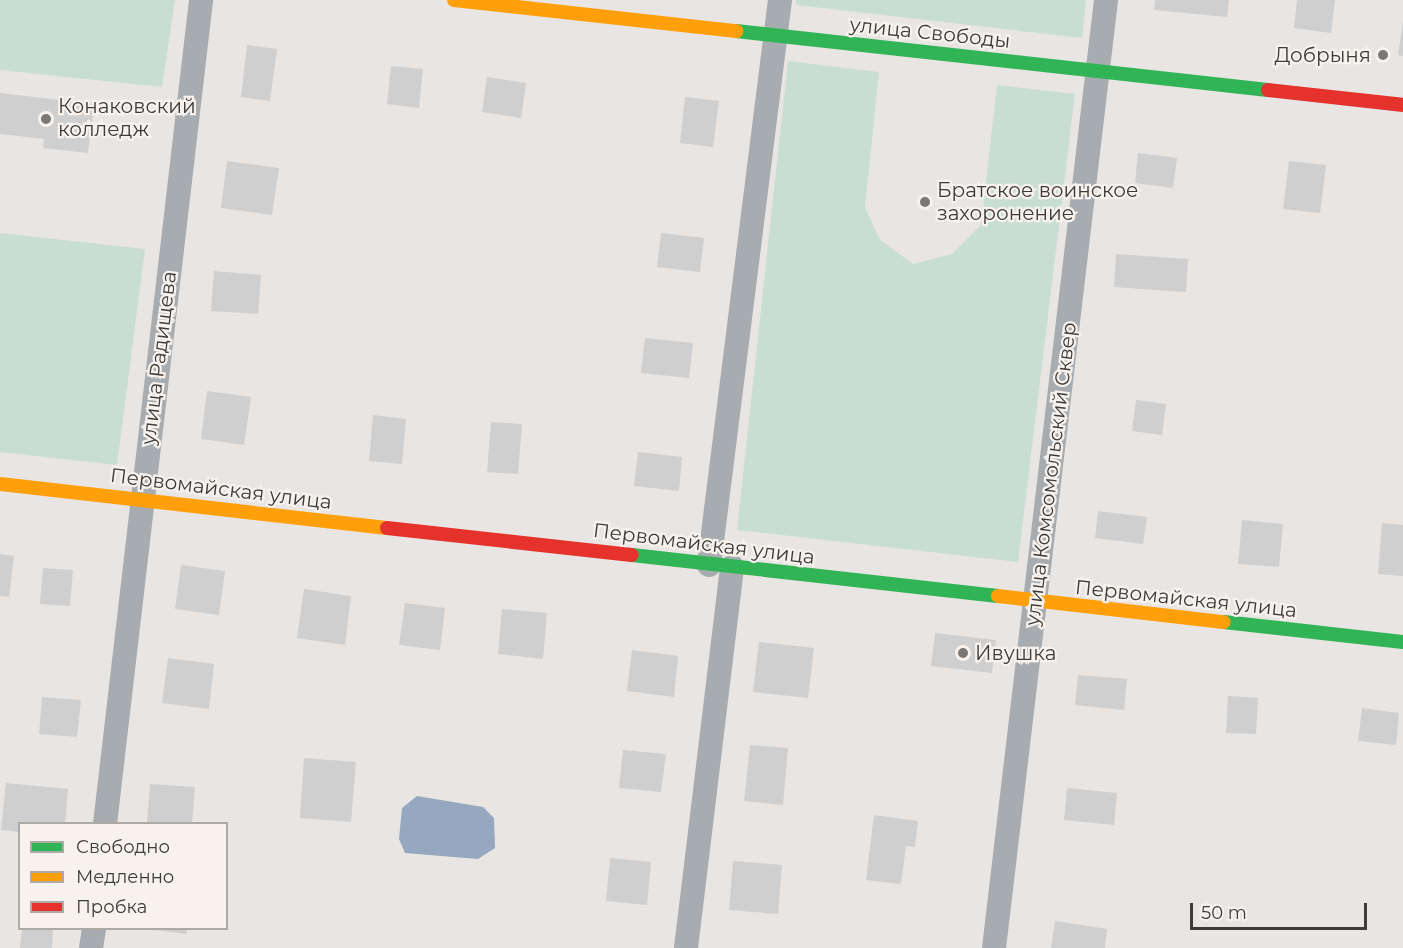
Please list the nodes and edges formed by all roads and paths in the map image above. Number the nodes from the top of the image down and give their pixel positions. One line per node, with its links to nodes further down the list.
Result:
1 (201, 0): 9 (street, улица Радищева)
2 (454, 0): 5 (street, улица Свободы)
3 (780, 0): 5 (street)
4 (1106, 0): 6 (street, улица Комсомольский Сквер)
5 (776, 36): 6 (street, улица Свободы); 10 (street)
6 (1097, 71): 7 (street, улица Свободы); 11 (street, улица Комсомольский Сквер)
7 (1403, 105)
8 (0, 484): 9 (street, Первомайская улица)
9 (142, 500): 10 (street, Первомайская улица); 13 (street, улица Радищева)
10 (720, 566): 11 (street, Первомайская улица); 16 (street)
11 (1036, 602): 12 (street, Первомайская улица); 17 (street, улица Комсомольский Сквер)
12 (1403, 642)
13 (105, 822)
14 (94, 930): 15 (street)
15 (91, 948)
16 (686, 948)
17 (994, 948)

